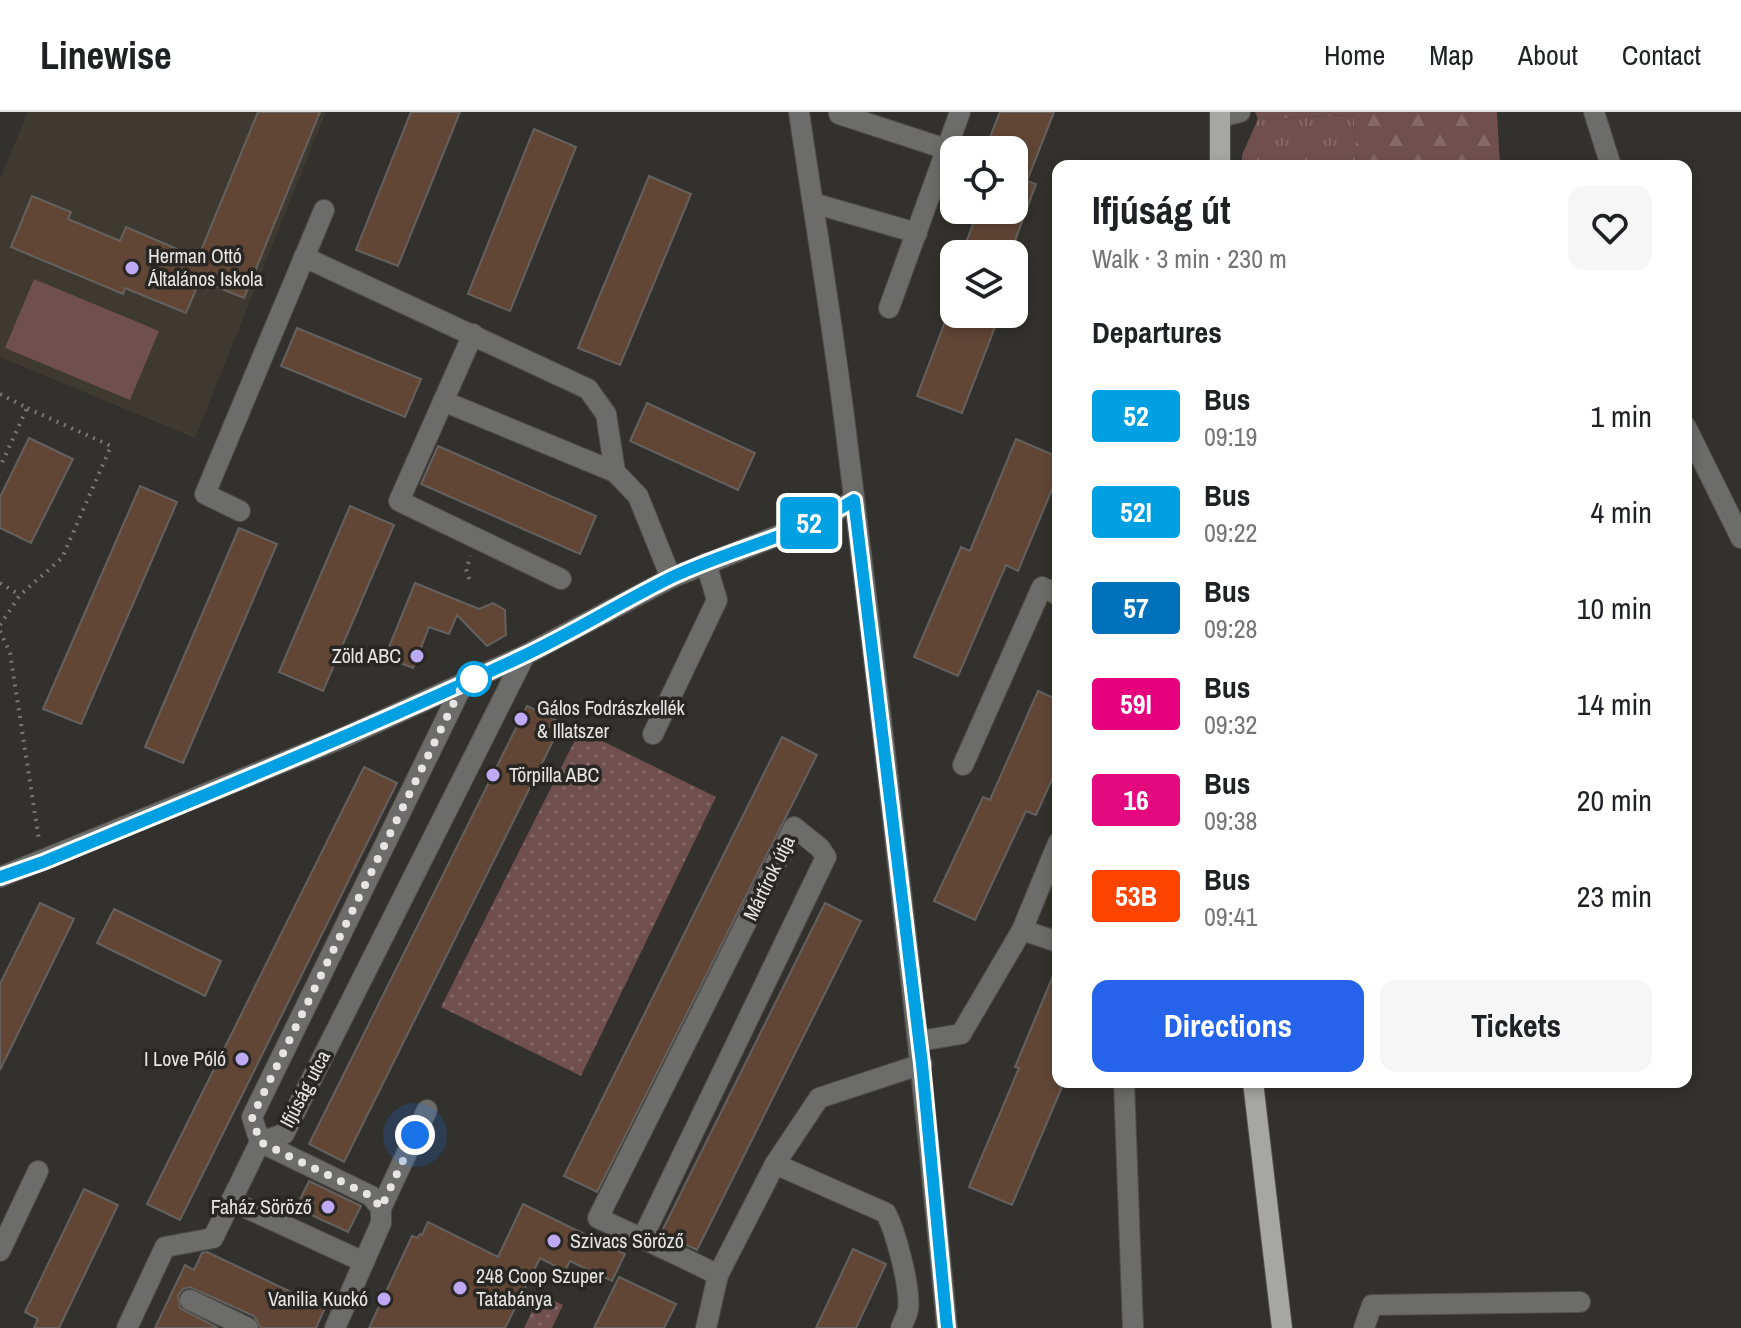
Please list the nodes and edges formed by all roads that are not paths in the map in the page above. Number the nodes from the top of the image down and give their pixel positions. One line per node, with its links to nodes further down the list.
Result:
1 (799, 112): 12 (street)
2 (960, 112): 7 (street)
3 (1240, 112): 6 (street)
4 (1594, 112): 10 (street)
5 (839, 114): 8 (street)
6 (1220, 114): 9 (main road)
7 (951, 136)
8 (940, 147)
9 (1220, 160)
10 (1609, 160)
11 (940, 166): 14 (street)
12 (813, 203): 14 (street); 21 (street)
13 (324, 210): 15 (street)
14 (917, 233): 16 (street)
15 (304, 257): 17 (street); 22 (street)
16 (889, 308)
17 (473, 334): 18 (street); 20 (street)
18 (443, 401): 20 (street); 26 (street)
19 (1692, 439): 23 (street)
20 (615, 472): 25 (street)
21 (854, 500): 24 (street); 36 (street)
22 (240, 511)
23 (1741, 538)
24 (706, 563): 25 (street); 30 (street)
25 (671, 578): 28 (street)
26 (561, 579)
27 (1052, 592): 31 (street)
28 (525, 655): 29 (street); 41 (street, Ifjúság utca)
29 (463, 684): 33 (street); 41 (street, Ifjúság utca)
30 (653, 734)
31 (963, 765)
32 (1052, 858): 34 (street)
33 (0, 877)
34 (1022, 930): 35 (street); 36 (street)
35 (1052, 940)
36 (919, 1041): 37 (street)
37 (922, 1064): 42 (street); 57 (street)
38 (1124, 1088): 58 (street)
39 (1254, 1088): 59 (main road)
40 (427, 1110): 45 (street)
41 (260, 1142): 44 (street); 45 (street)
42 (775, 1164): 49 (street); 56 (street)
43 (38, 1171): 47 (street)
44 (231, 1201): 48 (street); 52 (street)
45 (381, 1208): 48 (street)
46 (642, 1239): 46 (street, Mártírok útja); 49 (street, Mártírok útja)
47 (0, 1251)
48 (364, 1262): 54 (street)
49 (718, 1275): 55 (street)
50 (190, 1300): 53 (street)
51 (1580, 1302): 60 (street)
52 (127, 1328)
53 (248, 1328)
54 (335, 1328)
55 (706, 1328)
56 (901, 1328)
57 (947, 1328)
58 (1133, 1328)
59 (1282, 1328)
60 (1364, 1328)

